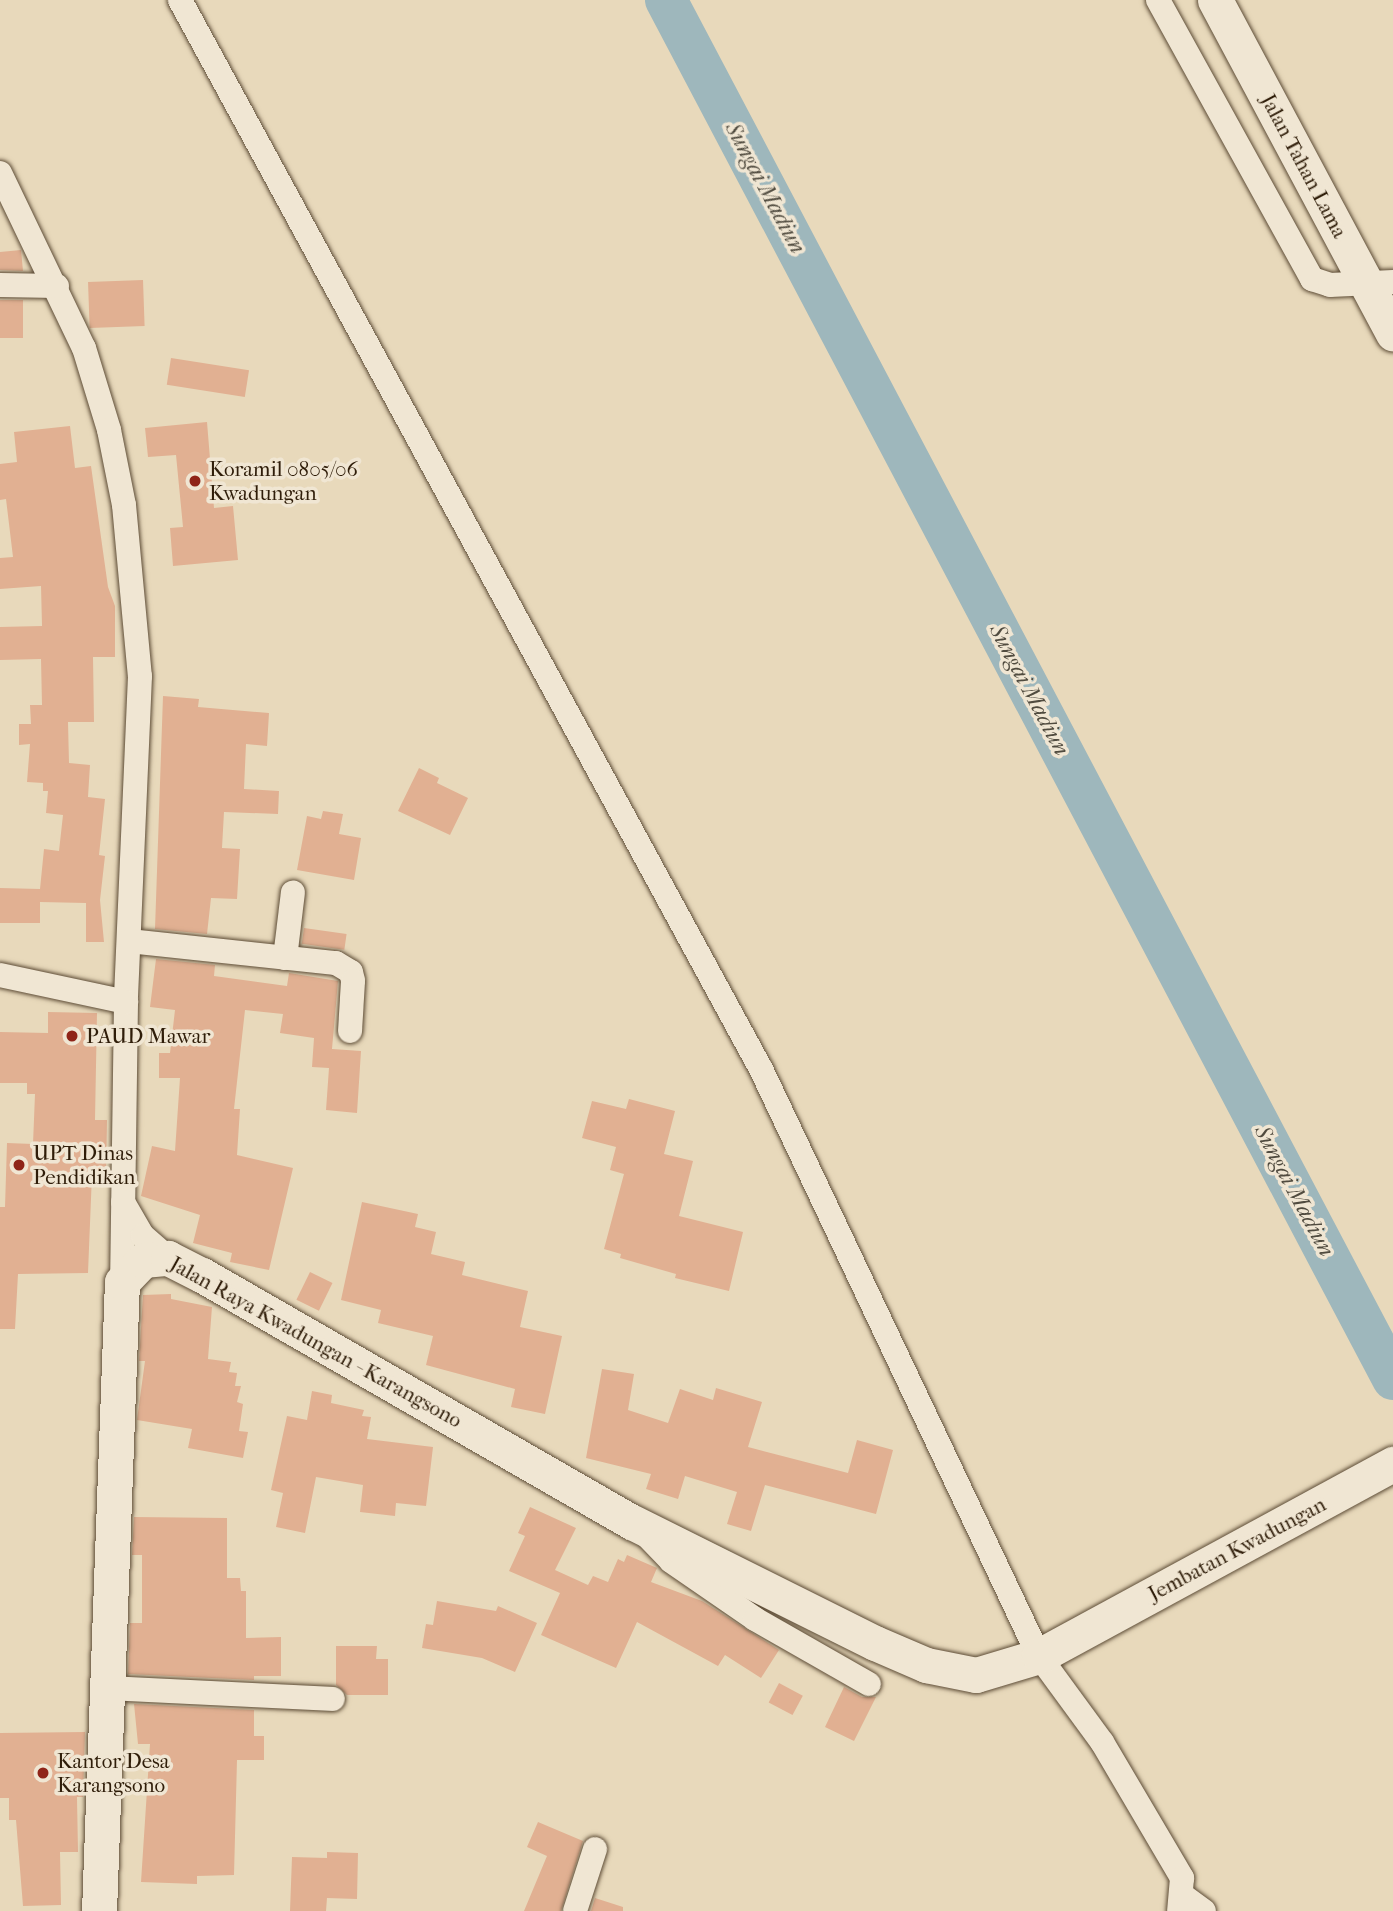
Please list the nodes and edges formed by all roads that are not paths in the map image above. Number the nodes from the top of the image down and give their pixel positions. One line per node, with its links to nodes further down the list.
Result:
1 (180, 0): 21 (street)
2 (1158, 0): 5 (street)
3 (1215, 0): 5 (main road, Jalan Tahan Lama)
4 (0, 173): 7 (street)
5 (1379, 282): 8 (main road, Jalan Tahan Lama)
6 (0, 285): 7 (street)
7 (57, 286): 10 (street)
8 (1393, 333)
9 (293, 892): 11 (street)
10 (129, 941): 11 (street); 13 (street)
11 (285, 958): 14 (street)
12 (0, 975): 13 (street)
13 (126, 1002): 15 (street)
14 (349, 1031)
15 (123, 1202): 16 (street); 17 (street)
16 (168, 1258): 17 (main road, Jalan Raya Kwadungan - Karangsono); 19 (main road, Jalan Raya Kwadungan - Karangsono)
17 (122, 1282): 23 (main road)
18 (1393, 1464): 20 (main road, Jembatan Kwadungan)
19 (632, 1522): 21 (main road, Jalan Raya Kwadungan - Karangsono); 22 (street)
20 (1081, 1633): 21 (main road, Jalan Raya Kwadungan - Karangsono)
21 (1039, 1656): 26 (street)
22 (869, 1684)
23 (109, 1688): 24 (street); 27 (main road)
24 (333, 1699)
25 (596, 1849): 28 (street)
26 (1181, 1903): 29 (street)
27 (99, 1911)
28 (575, 1911)
29 (1204, 1911)

